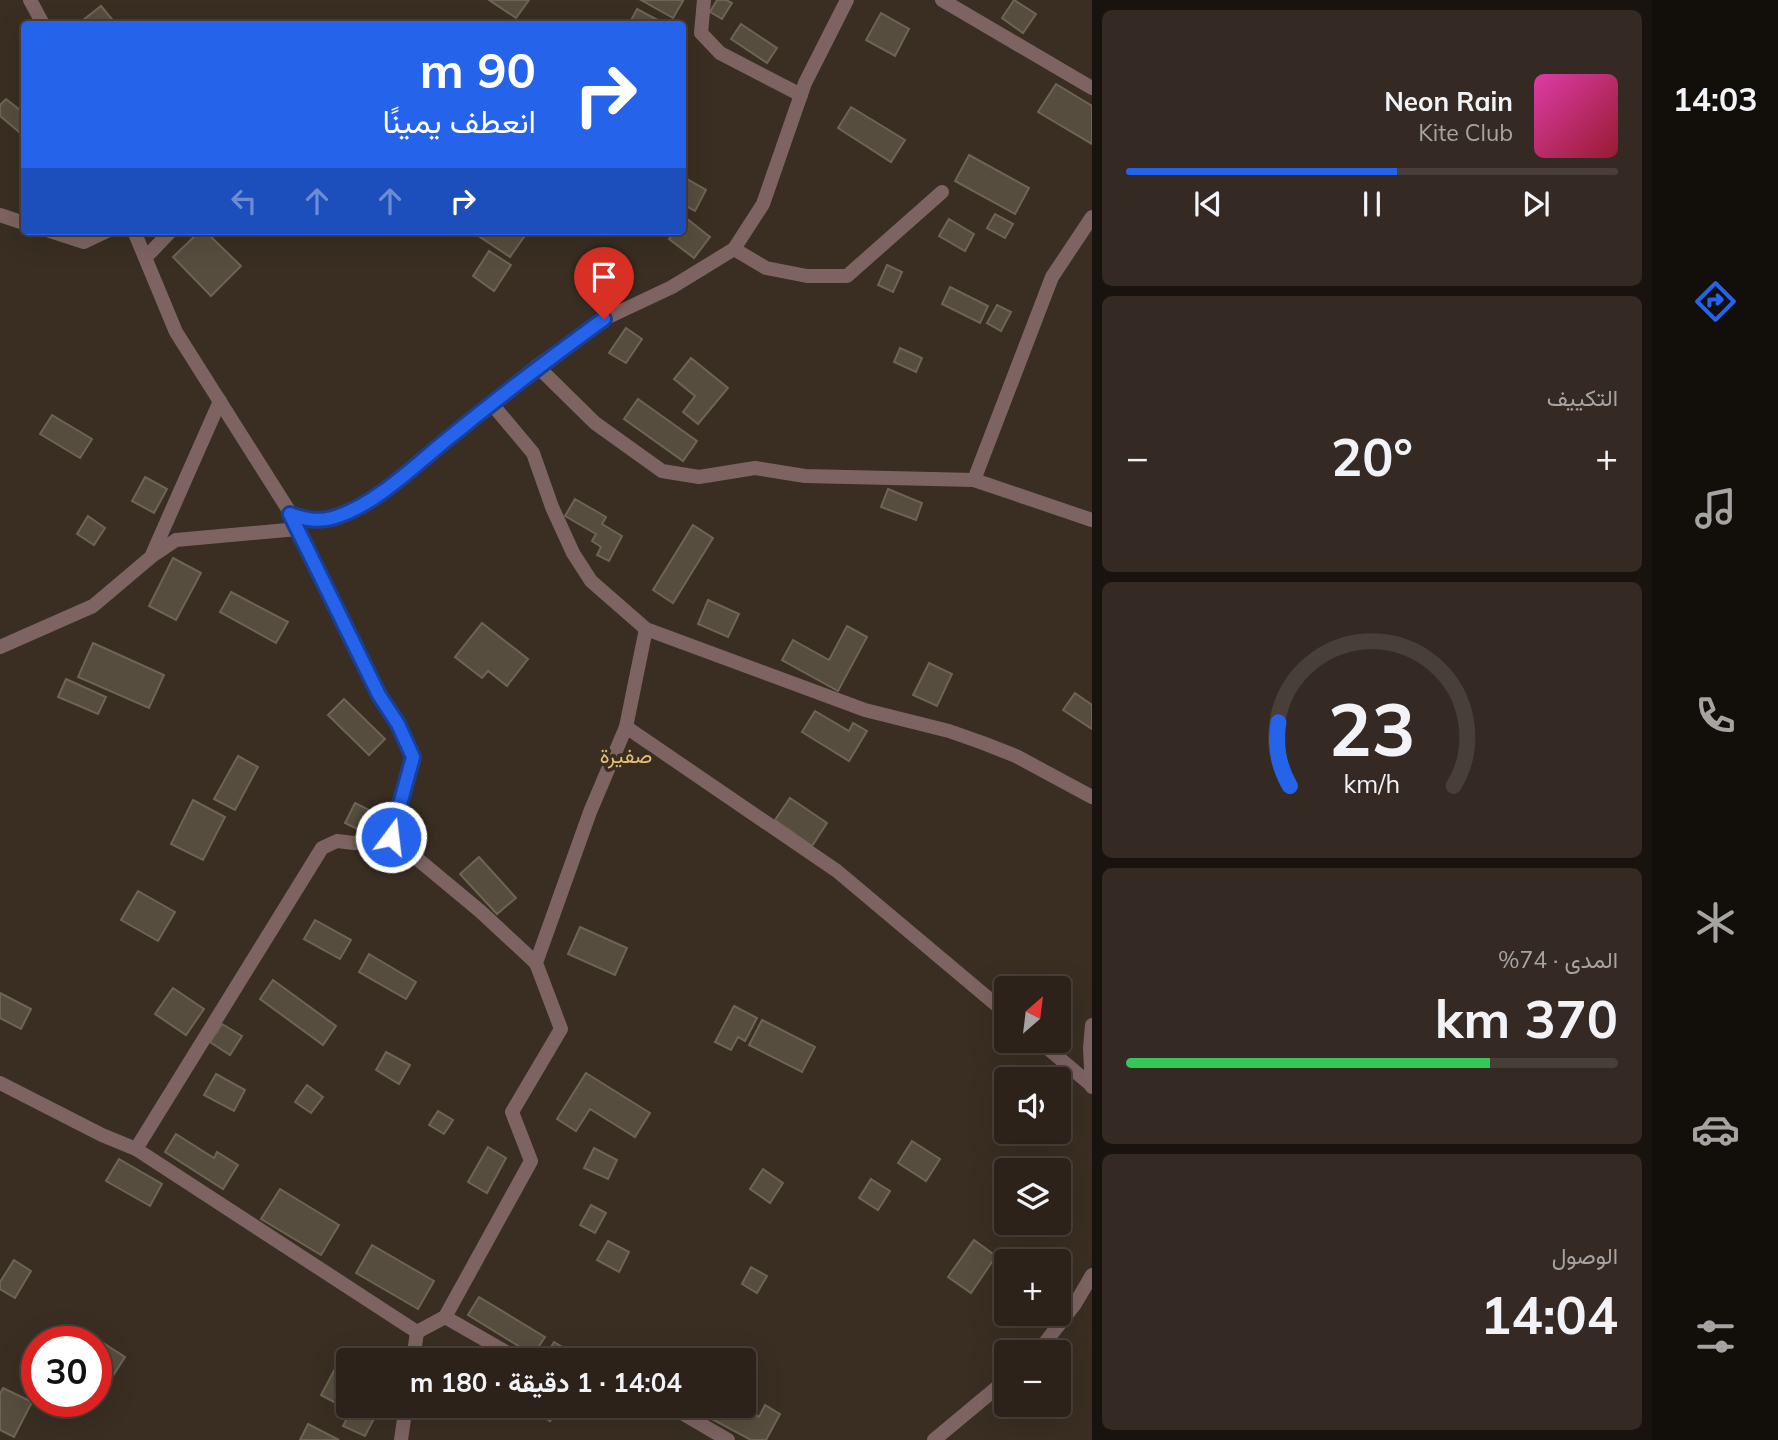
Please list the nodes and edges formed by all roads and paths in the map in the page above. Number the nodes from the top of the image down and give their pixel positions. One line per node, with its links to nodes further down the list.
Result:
1 (30, 0): 5 (street)
2 (704, 0): 7 (street)
3 (847, 0): 7 (street)
4 (942, 0): 6 (street)
5 (41, 21)
6 (1092, 88)
7 (801, 95): 16 (street)
8 (942, 192): 16 (street)
9 (0, 215): 11 (street)
10 (1092, 217): 21 (street)
11 (21, 222)
12 (62, 235): 13 (street)
13 (99, 235)
14 (136, 235): 17 (street)
15 (168, 235): 17 (street)
16 (734, 249): 18 (street)
17 (146, 257): 19 (street)
18 (537, 366): 20 (street); 21 (street)
19 (220, 401): 22 (street); 25 (street)
20 (491, 403): 22 (street); 26 (street)
21 (974, 480): 23 (street)
22 (290, 514): 24 (street)
23 (1092, 520)
24 (298, 529): 25 (street); 30 (street)
25 (151, 557): 27 (street)
26 (646, 629): 28 (street); 29 (street)
27 (0, 647)
28 (626, 727): 31 (street); 32 (street)
29 (1092, 797)
30 (391, 837): 31 (street); 37 (street)
31 (536, 963): 39 (street)
32 (994, 1003)
33 (1092, 1025): 36 (street)
34 (1054, 1054): 36 (street)
35 (0, 1083): 37 (street)
36 (1092, 1086)
37 (136, 1149): 40 (street)
38 (1092, 1275): 41 (street)
39 (445, 1317): 40 (street); 43 (street)
40 (417, 1332): 42 (street)
41 (1047, 1340)
42 (415, 1348)
43 (499, 1348)
44 (994, 1390): 49 (street)
45 (404, 1418): 47 (street)
46 (690, 1418): 48 (street)
47 (401, 1440)
48 (728, 1440)
49 (934, 1440)

